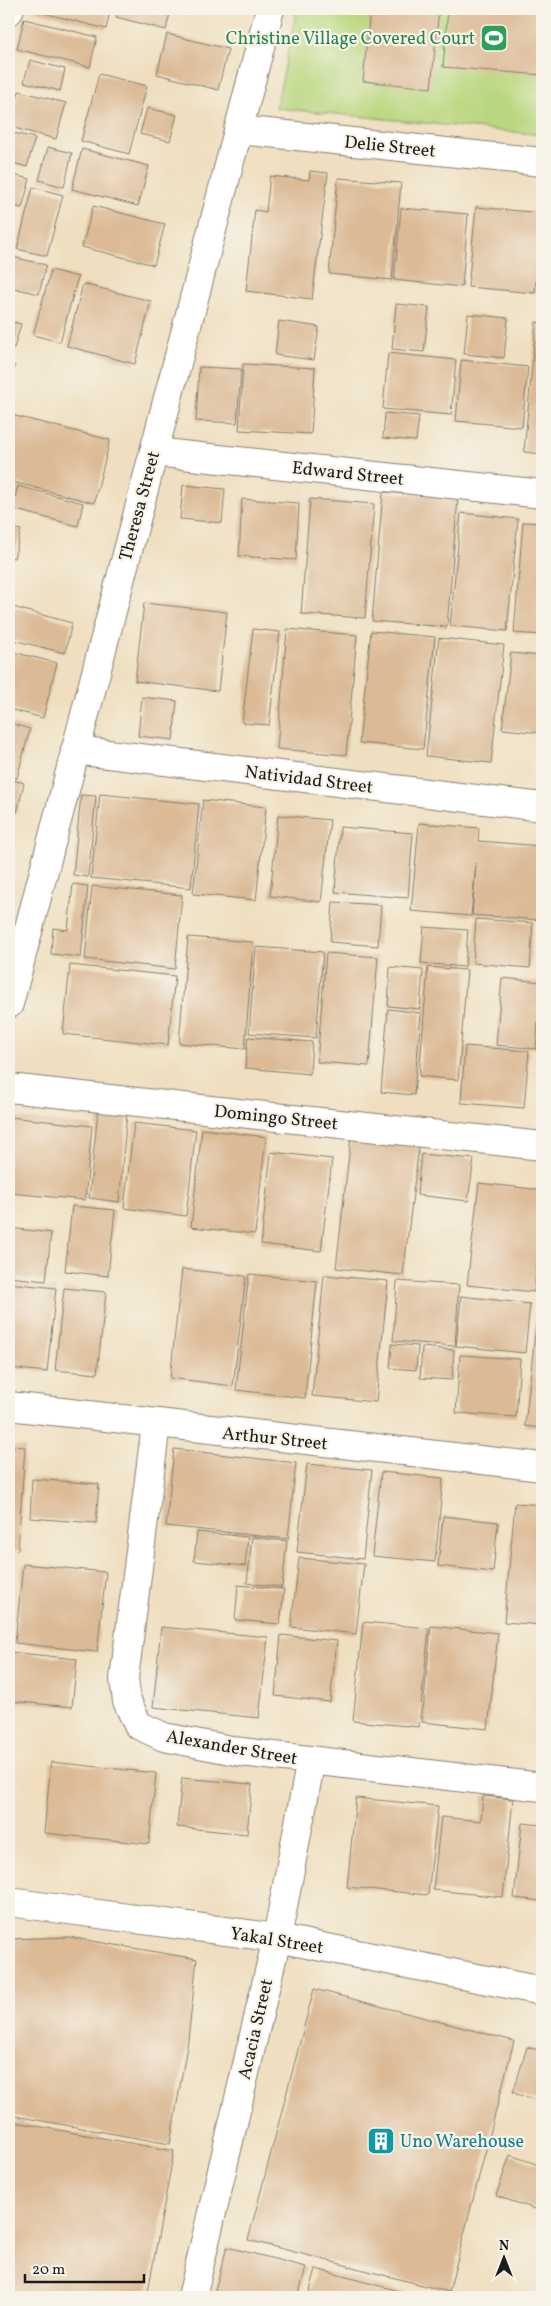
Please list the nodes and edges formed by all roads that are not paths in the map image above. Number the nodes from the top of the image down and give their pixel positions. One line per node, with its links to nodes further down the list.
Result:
1 (270, 9): 2 (street, Theresa Street)
2 (239, 130): 3 (street, Delie Street); 4 (street, Theresa Street)
3 (542, 162)
4 (154, 452): 5 (street, Edward Street); 6 (street, Theresa Street)
5 (542, 494)
6 (75, 750): 7 (street, Natividad Street); 8 (street, Theresa Street)
7 (542, 808)
8 (9, 1004)
9 (9, 1088): 10 (street, Domingo Street)
10 (542, 1146)
11 (9, 1406): 12 (street, Arthur Street)
12 (156, 1424): 13 (street, Arthur Street); 14 (street, Alexander Street)
13 (542, 1467)
14 (311, 1760): 15 (street, Alexander Street); 17 (street, Acacia Street)
15 (542, 1787)
16 (9, 1902): 17 (street, Yakal Street)
17 (276, 1938): 18 (street, Yakal Street); 19 (street, Acacia Street)
18 (542, 1991)
19 (192, 2297)

